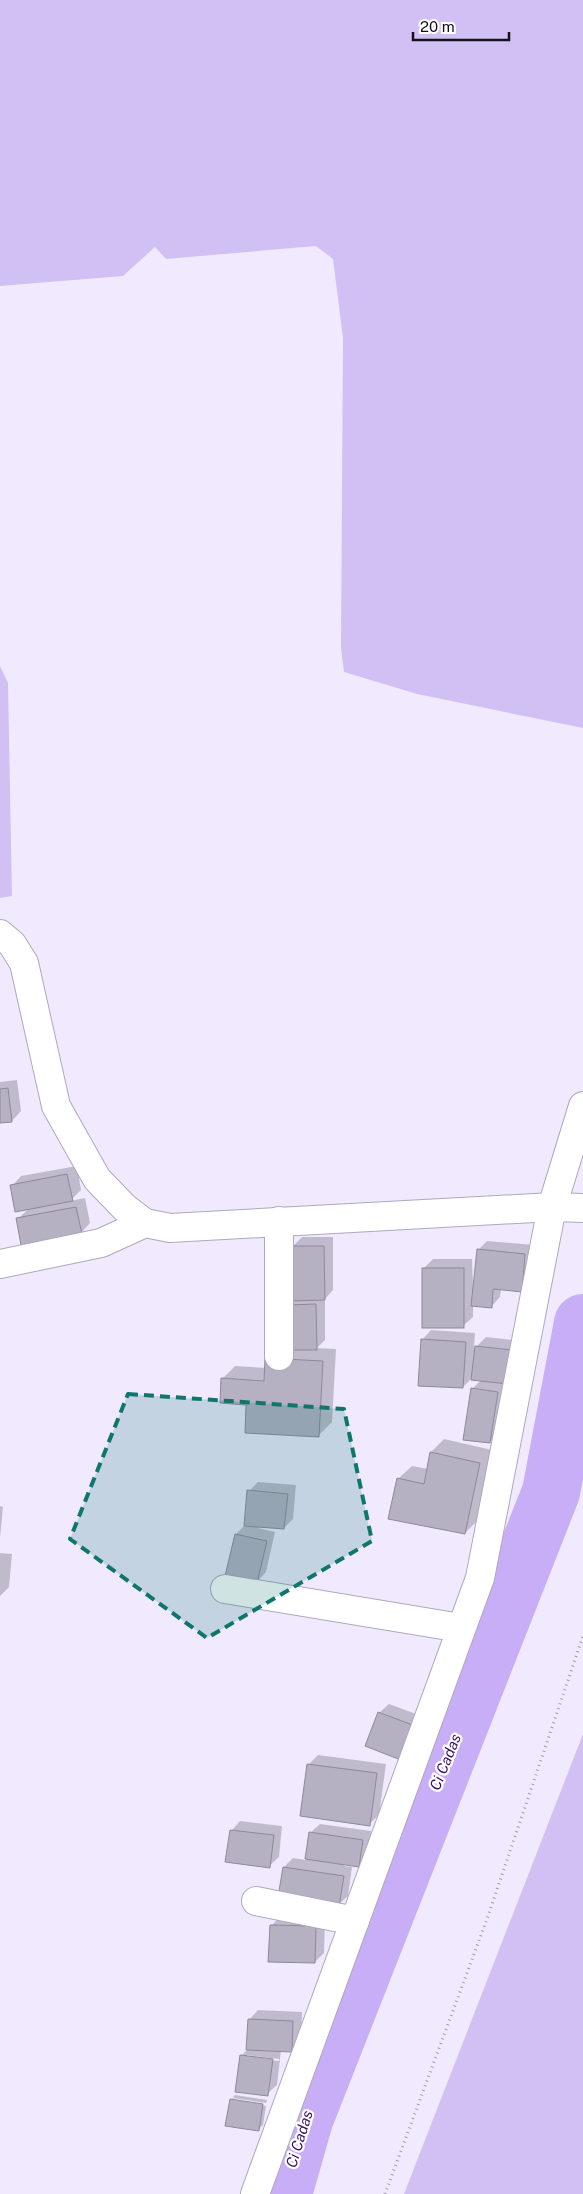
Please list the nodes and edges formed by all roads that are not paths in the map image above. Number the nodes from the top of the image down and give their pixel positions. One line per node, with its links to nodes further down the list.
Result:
1 (0, 934): 5 (street)
2 (583, 1106): 3 (street)
3 (570, 1207): 4 (street); 9 (street)
4 (279, 1221): 5 (street); 7 (street)
5 (145, 1223): 6 (street)
6 (0, 1264)
7 (279, 1356)
8 (225, 1590): 9 (street)
9 (461, 1628): 11 (street)
10 (256, 1900): 11 (street)
11 (355, 1920): 12 (street)
12 (254, 2194)

